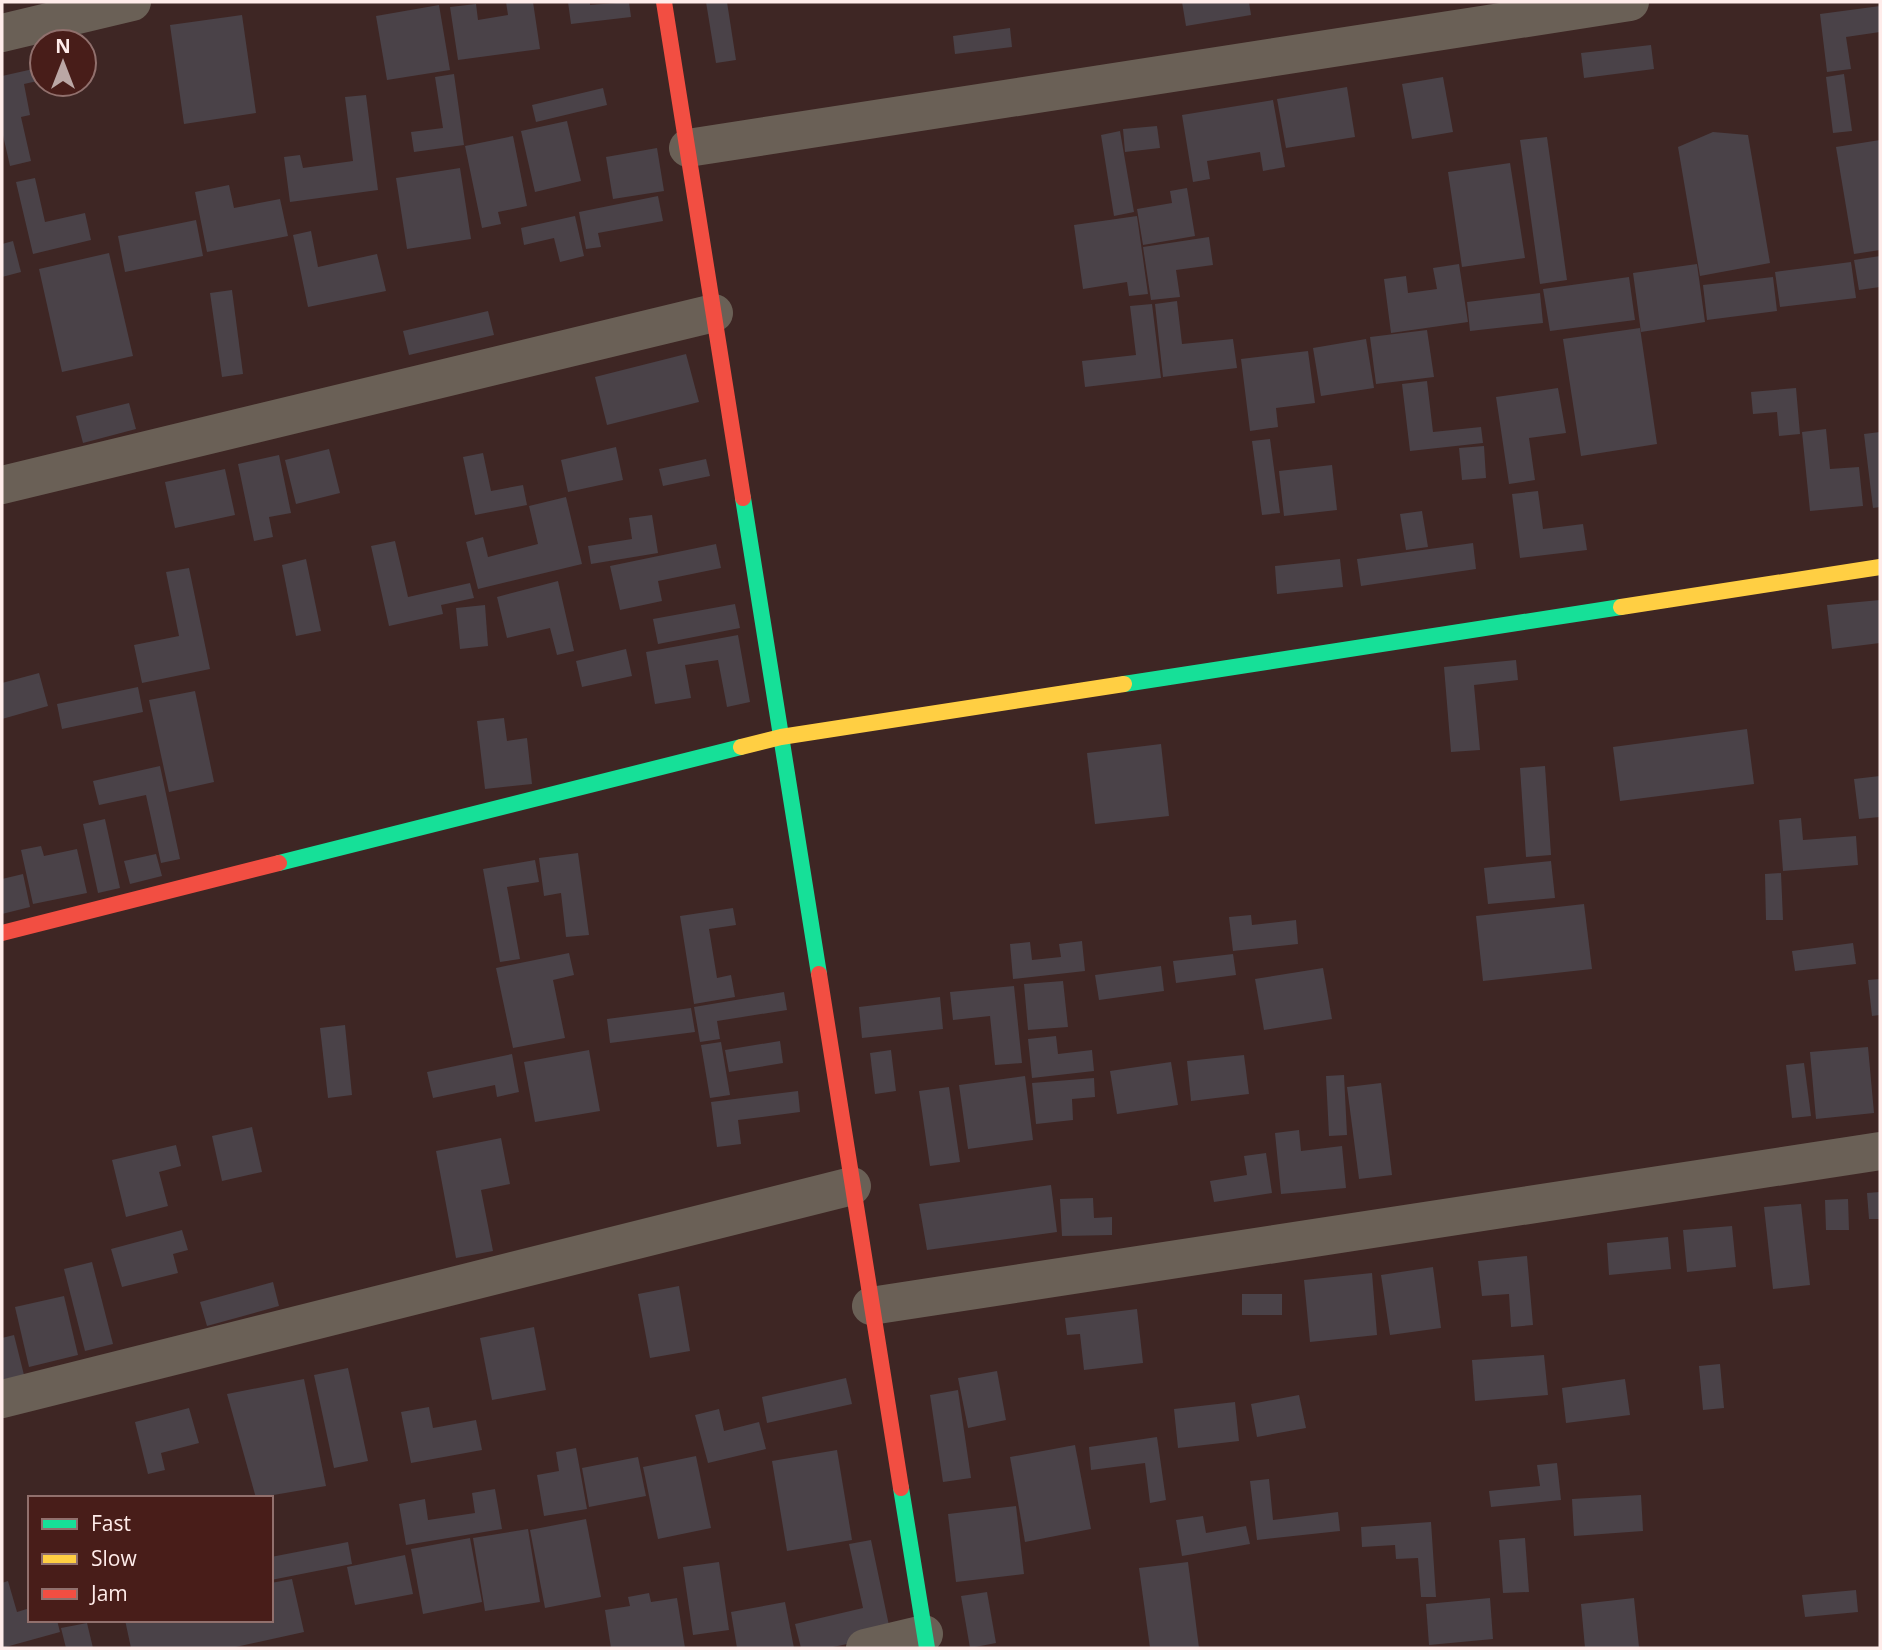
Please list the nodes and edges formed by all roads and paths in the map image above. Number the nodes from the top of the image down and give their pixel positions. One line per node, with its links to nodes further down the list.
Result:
1 (132, 2): 4 (street)
2 (664, 2): 5 (street)
3 (1630, 2): 5 (street)
4 (2, 33)
5 (688, 148): 6 (street)
6 (714, 313): 7 (street); 9 (street)
7 (2, 485)
8 (1880, 567): 9 (street)
9 (780, 737): 10 (street); 12 (street)
10 (2, 933)
11 (1880, 1151): 13 (street)
12 (852, 1186): 13 (street); 14 (street)
13 (871, 1306): 15 (street)
14 (2, 1399)
15 (925, 1641): 16 (street)
16 (865, 1648)

